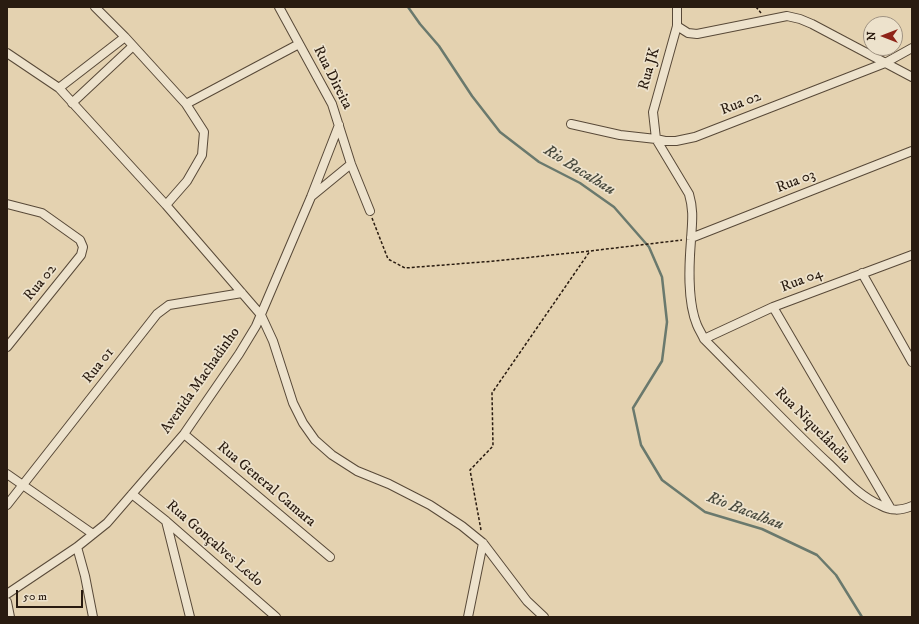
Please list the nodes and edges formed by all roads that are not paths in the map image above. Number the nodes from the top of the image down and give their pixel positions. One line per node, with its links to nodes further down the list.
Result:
1 (95, 7): 5 (street)
2 (279, 7): 6 (street, Rua Direita)
3 (677, 7): 4 (street, Rua JK)
4 (677, 26): 10 (street); 17 (street, Rua JK)
5 (125, 37): 7 (street); 12 (street)
6 (299, 44): 14 (street); 16 (street, Rua Direita)
7 (133, 46): 13 (street); 14 (street)
8 (912, 48): 10 (street, Rua 02)
9 (7, 53): 12 (street)
10 (886, 63): 11 (street); 17 (street, Rua 02)
11 (912, 77)
12 (59, 88): 13 (street)
13 (72, 103): 22 (street)
14 (186, 104): 22 (street)
15 (571, 124): 17 (street, Rua 02)
16 (340, 125): 19 (street, Rua Direita); 20 (street, Avenida Machadinho)
17 (656, 139): 24 (street)
18 (912, 151): 24 (street, Rua 03)
19 (351, 164): 20 (street); 23 (street, Rua Direita)
20 (311, 197): 29 (street, Avenida Machadinho)
21 (7, 204): 31 (street, Rua 02)
22 (166, 204): 27 (street)
23 (370, 211)
24 (691, 238): 30 (street)
25 (912, 255): 26 (street, Rua 04)
26 (862, 274): 28 (street, Rua 04); 32 (street)
27 (242, 293): 29 (street); 35 (street, Rua 01)
28 (774, 308): 30 (street, Rua 04); 39 (street)
29 (261, 315): 33 (street, Avenida Machadinho); 42 (street)
30 (704, 339): 39 (street, Rua Niquelândia)
31 (7, 347)
32 (912, 362)
33 (184, 434): 36 (street, Avenida Machadinho); 44 (street, Rua General Camara)
34 (7, 474): 35 (street)
35 (23, 486): 37 (street, Rua 01); 41 (street)
36 (132, 494): 40 (street, Rua Gonçalves Ledo); 41 (street, Avenida Machadinho)
37 (7, 505)
38 (912, 506): 39 (street)
39 (891, 509)
40 (166, 521): 49 (street); 50 (street, Rua Gonçalves Ledo)
41 (93, 534): 43 (street, Avenida Machadinho)
42 (483, 543): 51 (street); 52 (street)
43 (77, 547): 45 (street, Avenida Machadinho); 48 (street)
44 (330, 557)
45 (7, 594)
46 (7, 602): 47 (street)
47 (10, 617)
48 (93, 617)
49 (190, 617)
50 (276, 617)
51 (468, 617)
52 (544, 617)

